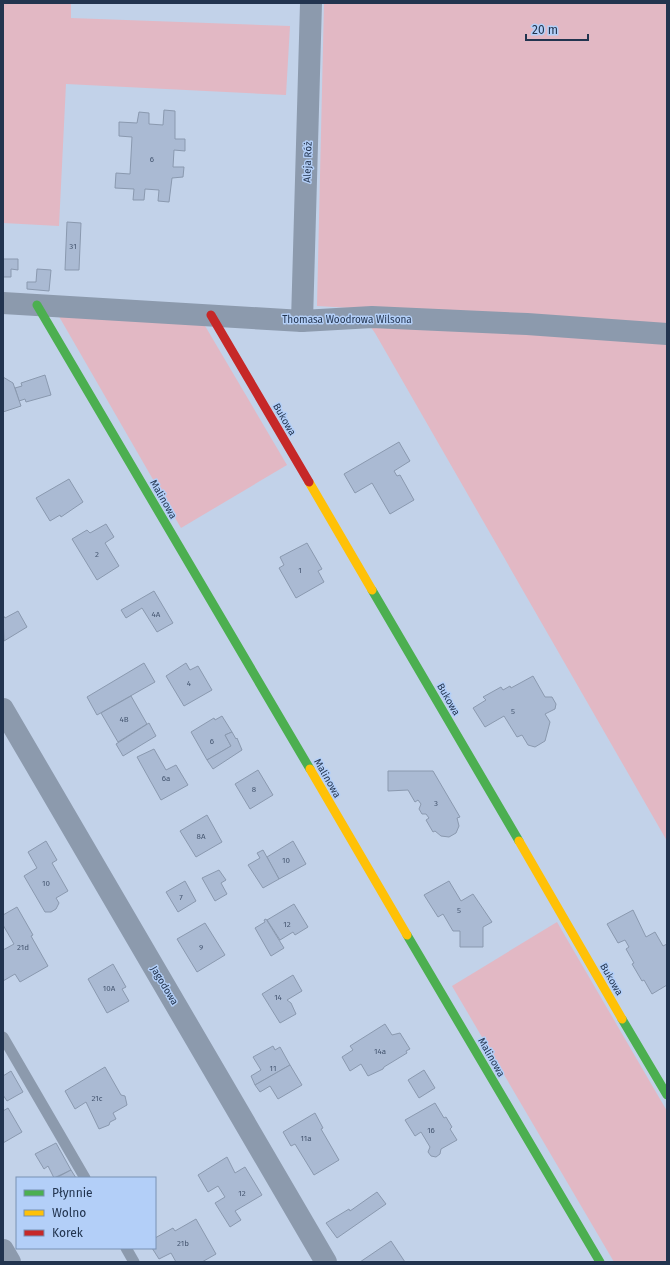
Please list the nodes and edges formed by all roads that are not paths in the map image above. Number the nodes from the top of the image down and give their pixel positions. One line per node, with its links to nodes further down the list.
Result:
1 (311, 3): 5 (street, Aleja Róż)
2 (3, 303): 3 (street, Thomasa Woodrowa Wilsona)
3 (37, 305): 4 (street, Thomasa Woodrowa Wilsona); 16 (street, Malinowa)
4 (211, 315): 5 (street, Thomasa Woodrowa Wilsona); 9 (street, Bukowa)
5 (302, 321): 6 (street, Thomasa Woodrowa Wilsona)
6 (667, 334)
7 (3, 709): 15 (street, Jagodowa)
8 (3, 1037): 10 (lane)
9 (667, 1094)
10 (84, 1177)
11 (127, 1249): 14 (lane)
12 (3, 1250): 13 (street)
13 (10, 1262)
14 (134, 1262)
15 (326, 1262)
16 (600, 1262)

